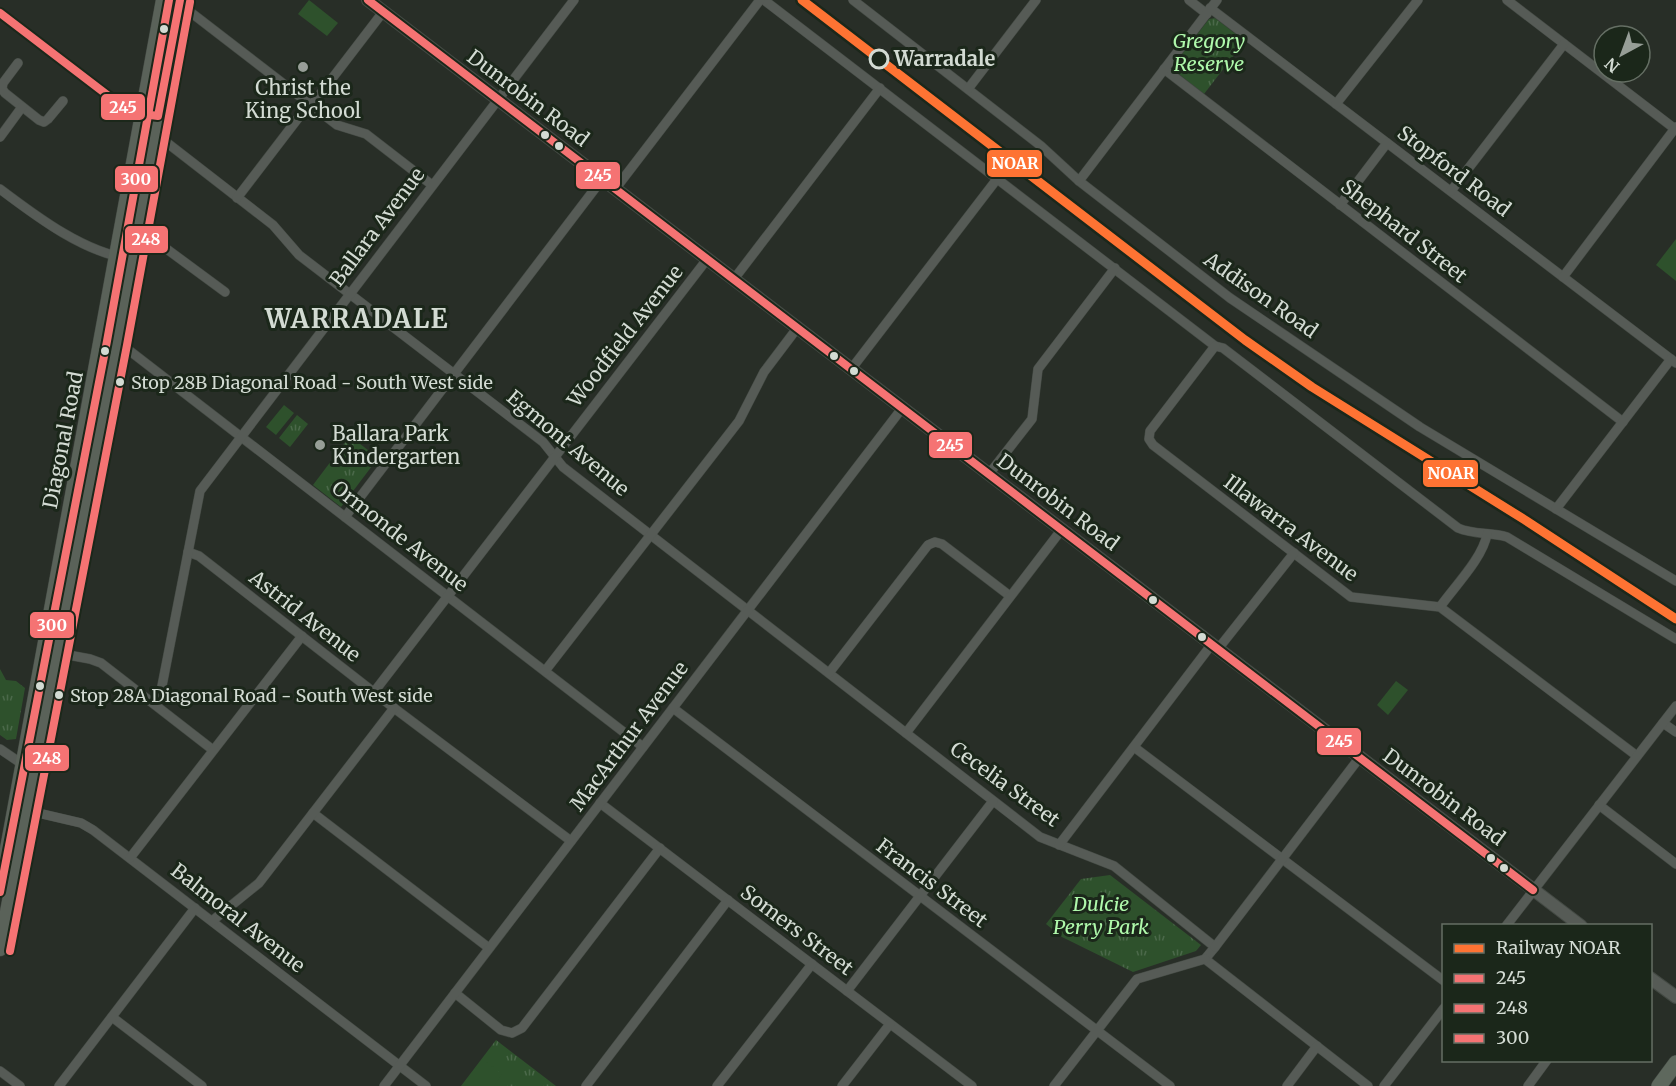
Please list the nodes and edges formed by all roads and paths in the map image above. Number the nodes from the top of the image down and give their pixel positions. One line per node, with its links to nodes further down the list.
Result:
1 (163, 0): 25 (main road, Diagonal Road)
2 (368, 0): 12 (street, Dunrobin Road)
3 (574, 0): 20 (street, Ballara Avenue)
4 (762, 0): 18 (street); 37 (street)
5 (1036, 0): 19 (street)
6 (1189, 0): 13 (street, Stopford Road)
7 (1217, 0): 13 (street)
8 (1418, 0): 22 (street)
9 (1507, 0): 15 (street)
10 (855, 1): 19 (street, Addison Road)
11 (179, 4): 23 (street); 26 (main road, Diagonal Road)
12 (383, 7): 20 (street, Dunrobin Road); 23 (street)
13 (1208, 11): 17 (street); 22 (street, Stopford Road)
14 (0, 13): 25 (street)
15 (1564, 44): 27 (street); 38 (street)
16 (18, 63): 24 (street)
17 (1164, 69): 34 (street); 40 (street, Shephard Street)
18 (880, 88): 33 (street); 48 (street)
19 (968, 89): 34 (street, Addison Road)
20 (497, 98): 32 (street, Dunrobin Road); 35 (street, Ballara Avenue)
21 (63, 100): 24 (street)
22 (1336, 104): 31 (street, Stopford Road)
23 (310, 105): 35 (street); 39 (street)
24 (22, 107): 30 (street)
25 (142, 114): 26 (street); 28 (main road, Diagonal Road)
26 (158, 116): 29 (main road, Diagonal Road)
27 (1675, 128): 47 (street)
28 (138, 131): 29 (street); 41 (main road, Diagonal Road)
29 (155, 133): 39 (street, Egmont Avenue); 42 (main road, Diagonal Road)
30 (0, 137)
31 (1387, 143): 38 (street, Stopford Road); 40 (street)
32 (603, 178): 37 (street, Dunrobin Road); 57 (street)
33 (997, 179): 46 (street); 56 (street)
34 (1079, 181): 65 (street, Addison Road)
35 (432, 184): 50 (street, Ballara Avenue)
36 (0, 189): 43 (street)
37 (616, 189): 44 (street, Dunrobin Road)
38 (1450, 191): 47 (street, Stopford Road)
39 (237, 198): 50 (street, Egmont Avenue)
40 (1340, 205): 59 (street, Shephard Street)
41 (122, 227): 42 (street); 43 (main road, Diagonal Road)
42 (138, 230): 45 (main road, Diagonal Road); 49 (street)
43 (116, 257): 45 (street); 52 (main road, Diagonal Road)
44 (708, 258): 48 (street, Dunrobin Road); 61 (street, Woodfield Avenue)
45 (132, 260): 53 (main road, Diagonal Road)
46 (1115, 268): 54 (street); 62 (street)
47 (1563, 277): 55 (street, Stopford Road)
48 (734, 279): 51 (street, Dunrobin Road)
49 (225, 292)
50 (349, 294): 57 (street, Egmont Avenue); 60 (street, Ballara Avenue)
51 (798, 327): 56 (street, Dunrobin Road); 69 (street)
52 (102, 340): 53 (street, Ormonde Avenue); 63 (main road, Diagonal Road)
53 (117, 343): 60 (street, Ormonde Avenue); 64 (main road, Diagonal Road)
54 (1215, 346): 68 (street); 71 (street, Illawarra Avenue)
55 (1673, 361): 59 (street)
56 (852, 369): 58 (street, Dunrobin Road)
57 (454, 373): 61 (street, Egmont Avenue); 66 (street)
58 (903, 407): 62 (street, Dunrobin Road); 76 (street, MacArthur Avenue)
59 (1623, 422): 65 (street)
60 (241, 436): 66 (street, Ormonde Avenue); 70 (street, Ballara Avenue)
61 (555, 457): 69 (street, Egmont Avenue); 73 (street, Woodfield Avenue)
62 (989, 474): 67 (street, Dunrobin Road)
63 (72, 498): 64 (main road); 80 (main road, Diagonal Road)
64 (87, 502): 80 (main road, Diagonal Road)
65 (1556, 509): 72 (street, Addison Road)
66 (345, 517): 73 (street, Ormonde Avenue)
67 (1062, 529): 74 (street); 79 (street, Dunrobin Road)
68 (1487, 534): 75 (street); 78 (street)
69 (651, 535): 76 (street, Egmont Avenue); 81 (street)
70 (188, 552): 77 (street, Astrid Avenue); 84 (street, Ballara Avenue)
71 (1294, 553): 75 (street, Illawarra Avenue); 79 (street)
72 (1674, 576)
73 (448, 596): 81 (street, Ormonde Avenue); 83 (street, Woodfield Avenue)
74 (1010, 596): 82 (street); 90 (street)
75 (1440, 607): 95 (street)
76 (748, 610): 82 (street, Cecelia Street); 87 (street, MacArthur Avenue)
77 (302, 636): 83 (street, Astrid Avenue); 94 (street)
78 (1676, 639)
79 (1215, 646): 92 (street); 96 (street, Dunrobin Road)
80 (49, 651): 84 (street); 97 (main road, Diagonal Road)
81 (545, 671): 91 (street, Ormonde Avenue)
82 (829, 673): 90 (street, Cecelia Street)
83 (374, 692): 86 (street, Astrid Avenue)
84 (153, 703): 94 (street)
85 (1676, 706): 88 (street)
86 (394, 708): 102 (street); 103 (street, Astrid Avenue)
87 (673, 708): 91 (street, MacArthur Avenue); 111 (street, Francis Street)
88 (1663, 723): 89 (street); 95 (street)
89 (1676, 732)
90 (906, 733): 98 (street, Cecelia Street)
91 (643, 747): 99 (street, MacArthur Avenue)
92 (1134, 747): 104 (street); 107 (street)
93 (0, 749): 97 (street)
94 (213, 750): 106 (street)
95 (1637, 756): 100 (street)
96 (1360, 758): 107 (street); 110 (street, Dunrobin Road)
97 (27, 767): 101 (main road, Diagonal Road)
98 (993, 801): 104 (street, Cecelia Street); 111 (street)
99 (600, 803): 103 (street, MacArthur Avenue); 105 (street, Somers Street)
100 (1599, 805): 108 (street); 110 (street)
101 (20, 809): 106 (street, Balmoral Avenue); 109 (main road, Diagonal Road); 114 (main road, Diagonal Road)
102 (313, 813): 115 (street); 119 (street)
103 (571, 842): 119 (street, MacArthur Avenue)
104 (1059, 845): 118 (street, Cecelia Street)
105 (660, 848): 112 (street, Somers Street); 126 (street)
106 (130, 858): 113 (street, Balmoral Avenue)
107 (1283, 860): 118 (street); 124 (street)
108 (1676, 864)
109 (0, 887)
110 (1533, 890): 116 (street); 117 (street, Dunrobin Road)
111 (920, 896): 125 (street); 131 (street, Francis Street)
112 (728, 900): 122 (street, Somers Street); 142 (street)
113 (195, 908): 115 (street, Balmoral Avenue); 129 (street)
114 (3, 916): 120 (main road, Diagonal Road)
115 (212, 921): 135 (street, Balmoral Avenue)
116 (1508, 924)
117 (1578, 924)
118 (1215, 947): 121 (street)
119 (489, 948): 126 (street, MacArthur Avenue)
120 (0, 949)
121 (1205, 959): 131 (street); 132 (street)
122 (812, 964): 125 (street, Somers Street); 143 (street)
123 (1652, 979): 127 (street)
124 (1442, 980)
125 (847, 991): 130 (street, Somers Street)
126 (455, 993): 135 (street, MacArthur Avenue)
127 (1676, 997)
128 (1442, 1009): 150 (street)
129 (112, 1017): 138 (street); 139 (street)
130 (890, 1024): 144 (street); 145 (street, Somers Street)
131 (1096, 1030): 146 (street); 147 (street, Francis Street)
132 (1317, 1046): 148 (street); 149 (street)
133 (1546, 1062): 151 (street)
134 (1676, 1063): 152 (main road)
135 (399, 1066): 140 (street, MacArthur Avenue); 141 (street, Balmoral Avenue)
136 (0, 1071): 137 (street)
137 (20, 1086)
138 (59, 1086)
139 (202, 1086)
140 (384, 1086)
141 (426, 1086)
142 (586, 1086)
143 (717, 1086)
144 (842, 1086)
145 (970, 1086)
146 (1054, 1086)
147 (1170, 1086)
148 (1287, 1086)
149 (1368, 1086)
150 (1384, 1086)
151 (1528, 1086)
152 (1659, 1086)

